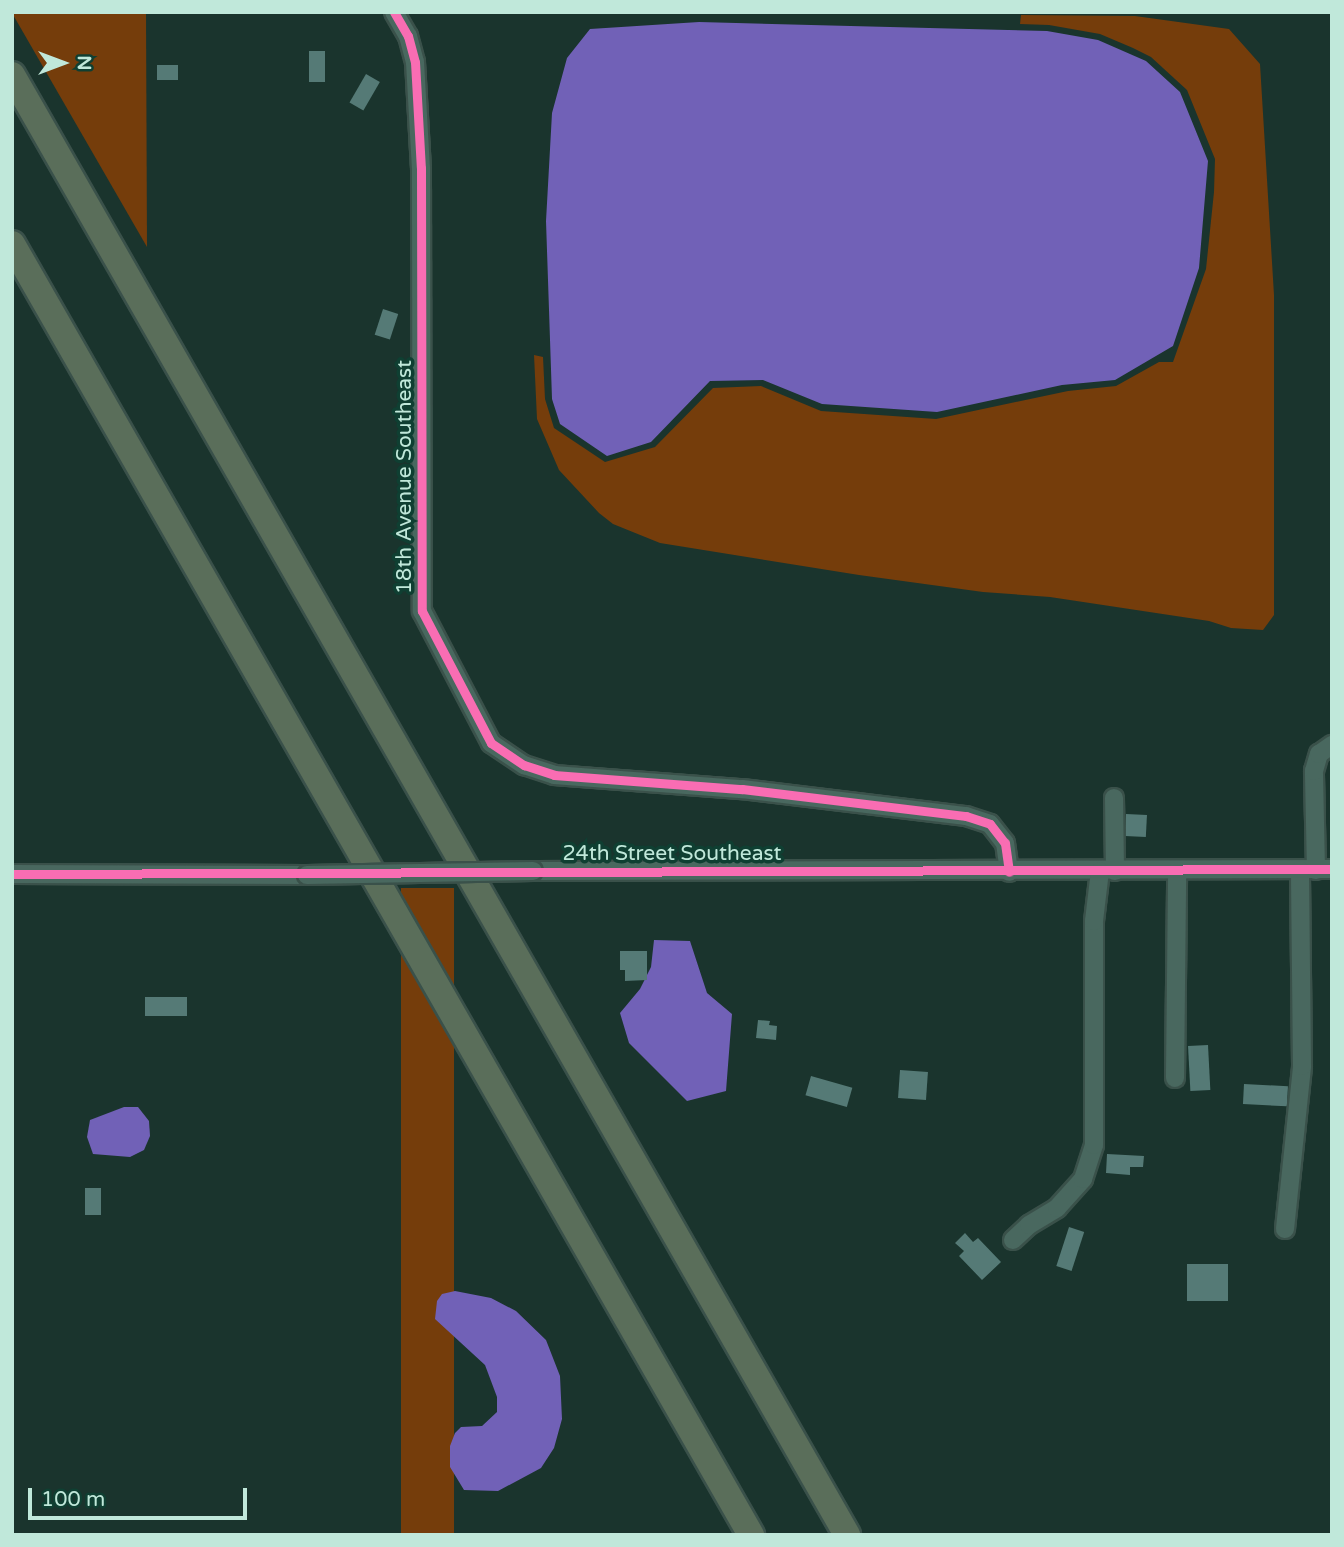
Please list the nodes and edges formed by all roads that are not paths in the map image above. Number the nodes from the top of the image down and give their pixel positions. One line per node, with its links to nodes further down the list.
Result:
1 (394, 12): 10 (street, 18th Avenue Southeast)
2 (12, 75): 16 (highway)
3 (12, 244): 15 (highway)
4 (1332, 745): 6 (street)
5 (1114, 798): 8 (street)
6 (1323, 828): 7 (street)
7 (1316, 870): 9 (street, 24th Street Southeast); 13 (street)
8 (1107, 871): 9 (street, 24th Street Southeast); 10 (street, 24th Street Southeast); 14 (street)
9 (1177, 871): 12 (street)
10 (1009, 872): 11 (street, 24th Street Southeast, bridge)
11 (12, 874)
12 (1175, 1078)
13 (1285, 1229)
14 (1013, 1240)
15 (751, 1535)
16 (847, 1535)

